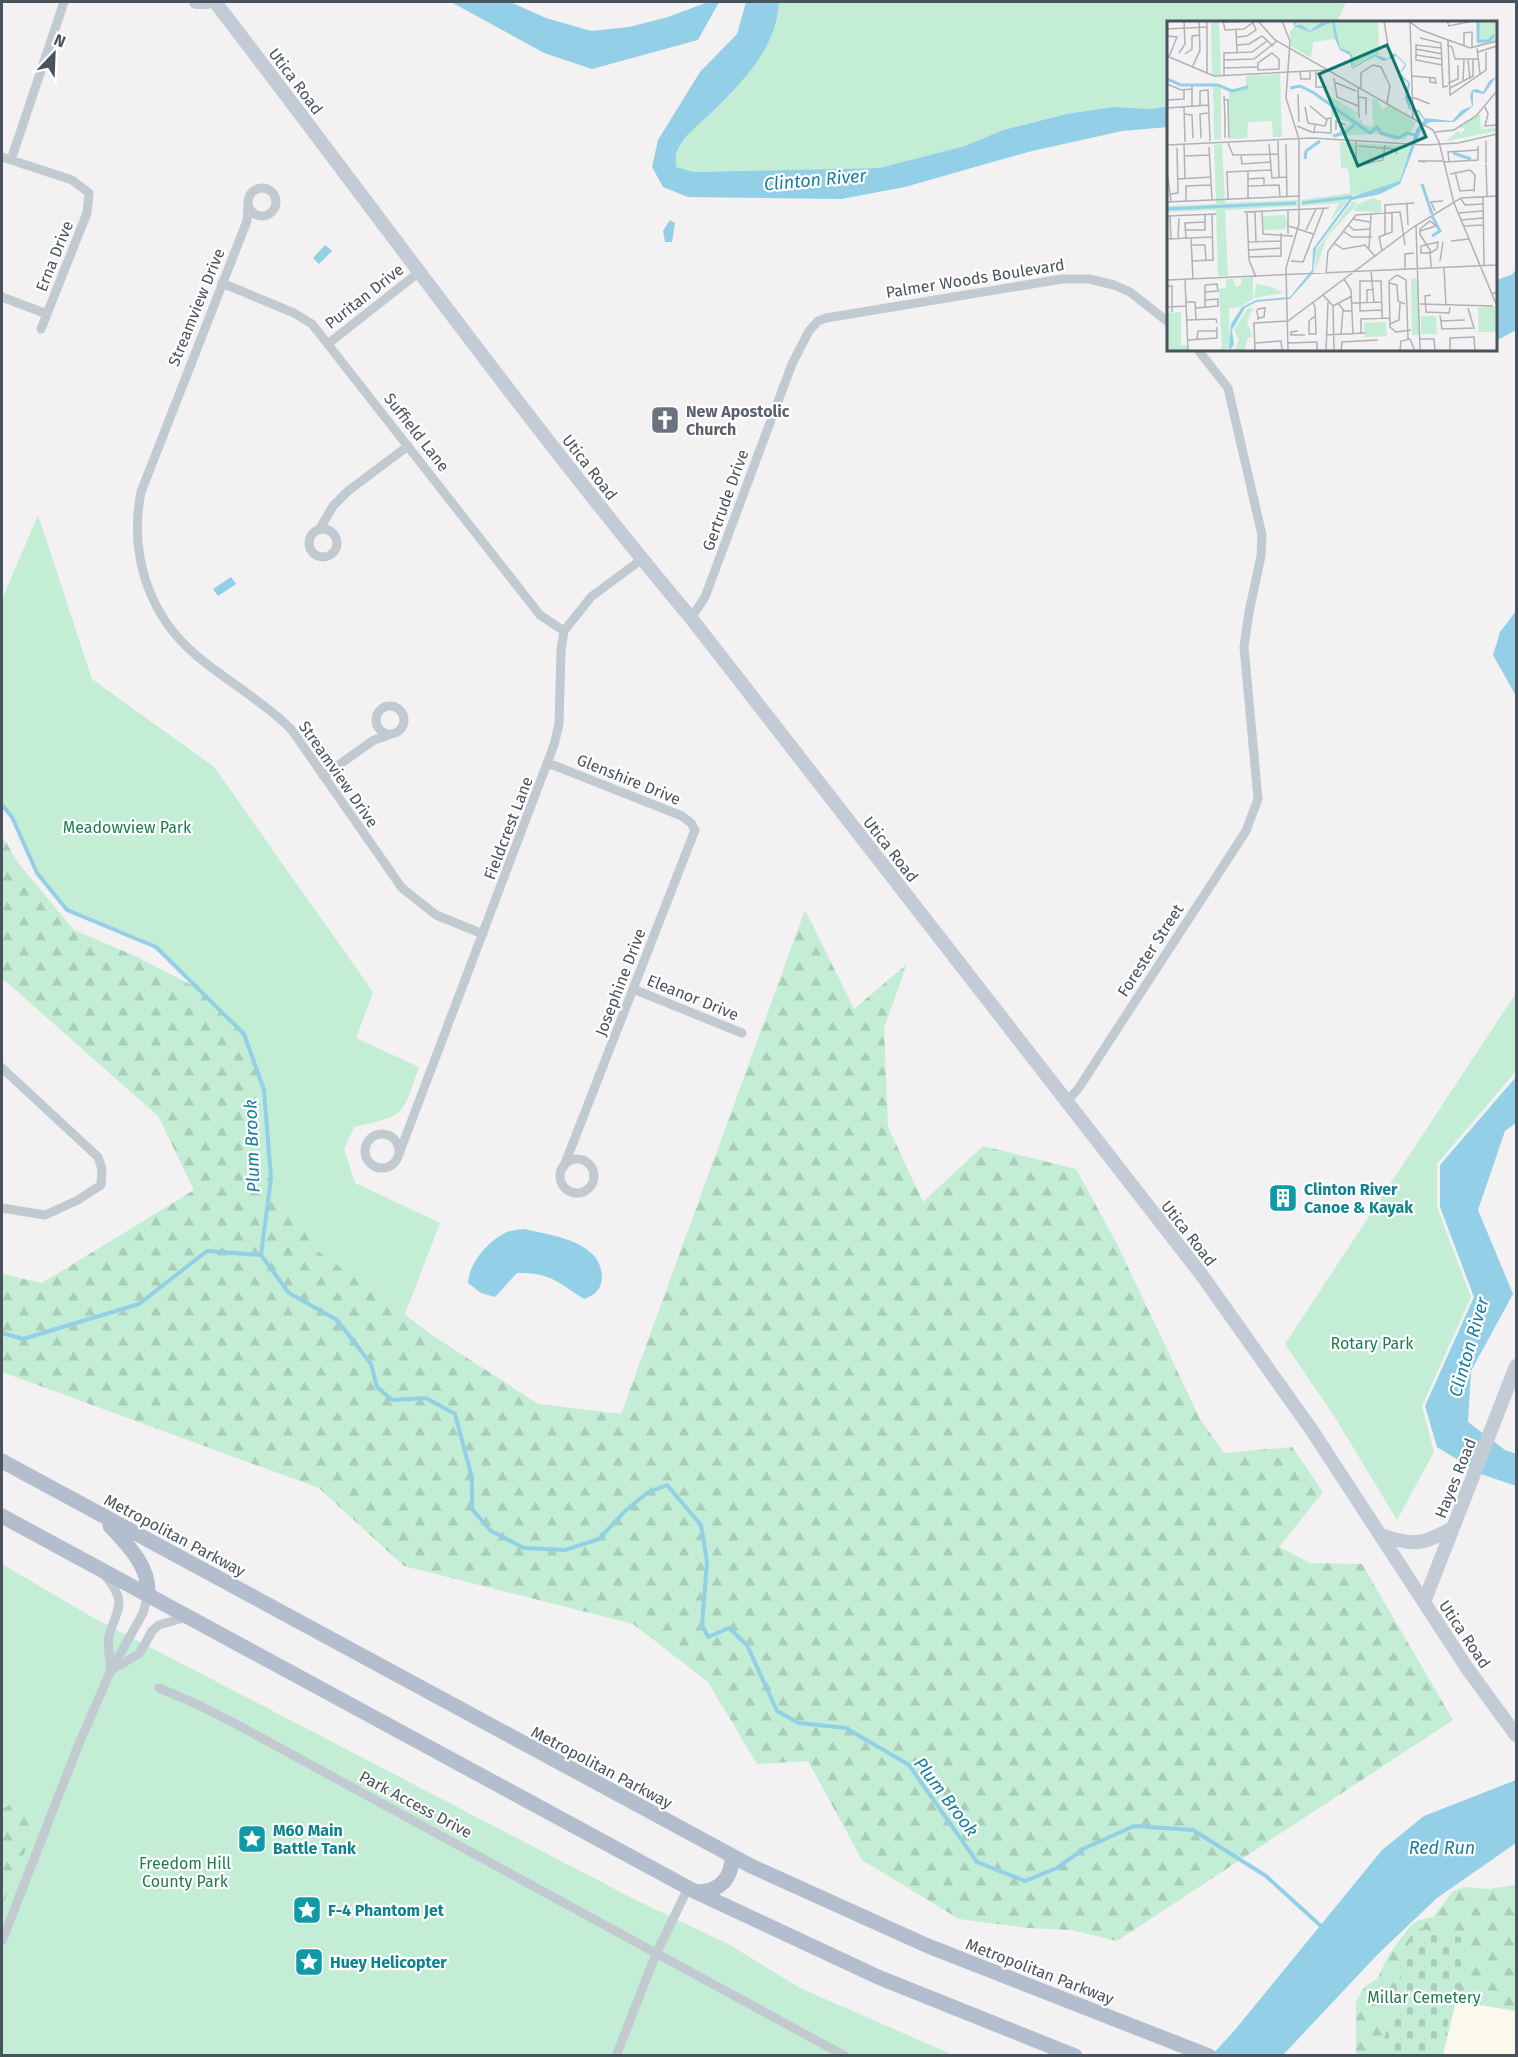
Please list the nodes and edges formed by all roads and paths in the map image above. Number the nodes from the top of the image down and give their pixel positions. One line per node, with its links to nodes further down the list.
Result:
1 (64, 2): 5 (street)
2 (196, 2): 3 (street)
3 (207, 2)
4 (214, 2): 9 (street, Utica Road)
5 (6, 158): 12 (street, Erna Drive)
6 (248, 206): 7 (street); 7 (street); 8 (street, Streamview Drive)
7 (262, 216): 8 (street)
8 (247, 221): 10 (street, Streamview Drive)
9 (418, 273): 16 (street, Puritan Drive); 22 (street, Utica Road)
10 (222, 284): 16 (street, Suffield Lane); 29 (street, Streamview Drive)
11 (2, 297): 12 (street)
12 (47, 315): 15 (street, Erna Drive)
13 (1167, 321): 14 (street, Palmer Woods Boulevard)
14 (813, 325): 23 (street, Gertrude Drive)
15 (41, 329)
16 (329, 343): 18 (street, Suffield Lane)
17 (1199, 351): 35 (street, Forester Street)
18 (408, 446): 19 (street); 24 (street, Suffield Lane)
19 (329, 517): 20 (street); 21 (street)
20 (319, 530): 21 (street); 21 (street)
21 (332, 533)
22 (642, 559): 23 (street, Utica Road); 24 (street)
23 (691, 618): 35 (street, Utica Road)
24 (564, 631): 28 (street, Fieldcrest Lane)
25 (377, 724): 26 (street); 26 (street); 27 (street)
26 (391, 735): 27 (street)
27 (374, 740): 29 (street)
28 (548, 763): 30 (street, Glenshire Drive); 31 (street, Fieldcrest Lane)
29 (323, 776): 31 (street, Streamview Drive)
30 (695, 830): 32 (street, Josephine Drive)
31 (483, 934): 36 (street, Fieldcrest Lane)
32 (633, 989): 33 (street, Eleanor Drive); 38 (street, Josephine Drive)
33 (742, 1033)
34 (2, 1068): 42 (street)
35 (1066, 1102): 48 (street, Utica Road)
36 (409, 1128): 37 (street); 39 (street, Fieldcrest Lane)
37 (388, 1136): 39 (street); 39 (street)
38 (573, 1144): 40 (street); 41 (street, Josephine Drive)
39 (399, 1154)
40 (584, 1161): 41 (street); 41 (street)
41 (564, 1166)
42 (2, 1208)
43 (1516, 1366): 47 (street, Hayes Road)
44 (2, 1461): 45 (main road, Metropolitan Parkway)
45 (99, 1515): 50 (main road); 56 (main road, Metropolitan Parkway)
46 (2, 1516): 49 (main road)
47 (1453, 1528): 48 (street); 51 (street, Hayes Road)
48 (1384, 1536): 51 (street, Utica Road)
49 (100, 1569): 50 (main road); 53 (street)
50 (148, 1595): 52 (main road); 53 (street)
51 (1424, 1602): 55 (street, Utica Road)
52 (188, 1617): 53 (street); 57 (main road)
53 (111, 1670): 58 (street)
54 (159, 1688): 59 (street, Park Access Drive)
55 (1516, 1735)
56 (732, 1857): 57 (main road); 63 (main road, Metropolitan Parkway)
57 (692, 1890): 59 (street); 62 (main road)
58 (2, 1941)
59 (656, 1954): 60 (street); 61 (street, Park Access Drive)
60 (616, 2055)
61 (845, 2055)
62 (1076, 2055)
63 (1209, 2055)

